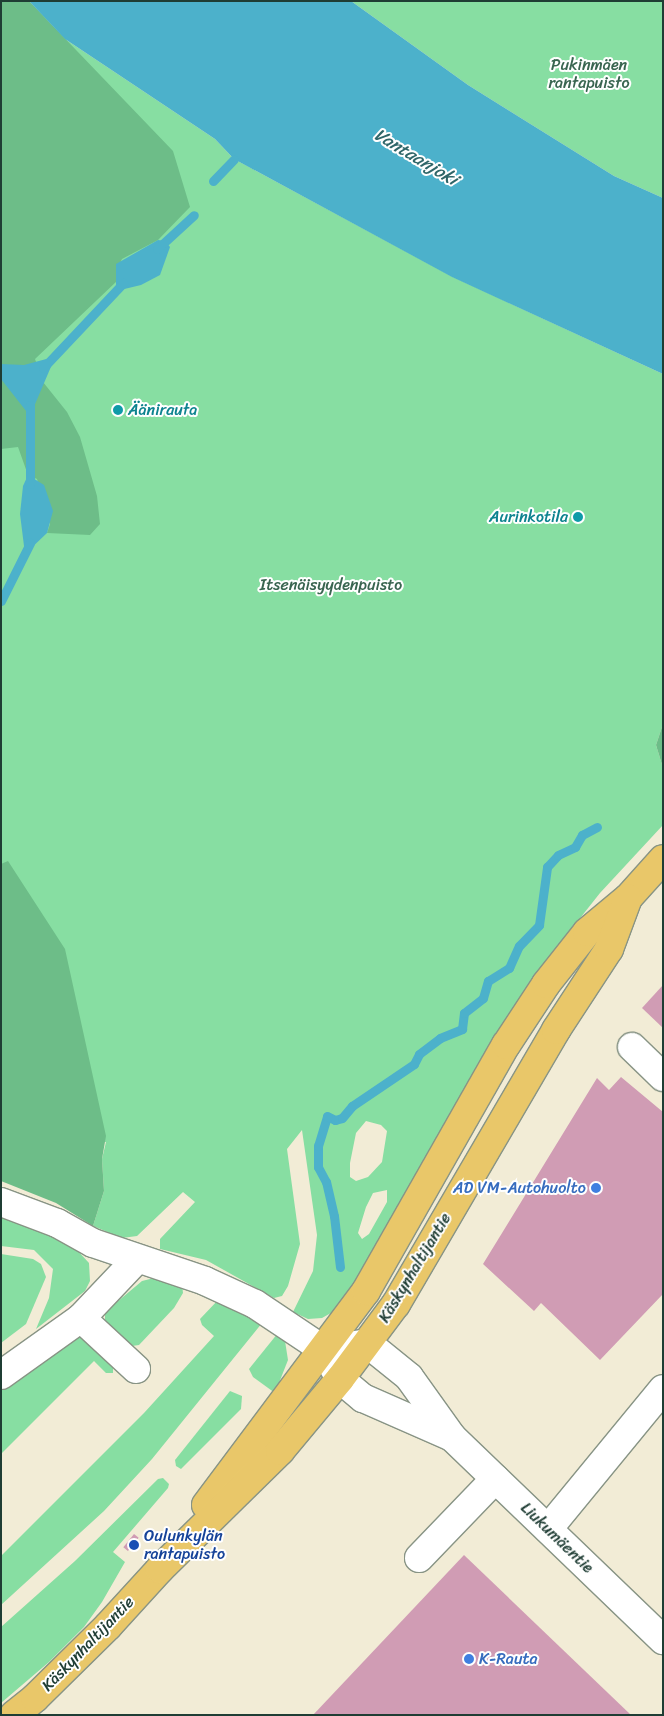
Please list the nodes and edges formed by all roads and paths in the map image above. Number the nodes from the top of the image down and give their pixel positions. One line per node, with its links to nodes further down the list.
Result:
1 (663, 859): 2 (main road, Käskynhaltijantie)
2 (628, 898): 8 (main road, Käskynhaltijantie); 9 (main road, Käskynhaltijantie)
3 (632, 1047): 4 (street)
4 (663, 1077)
5 (1, 1202): 6 (street)
6 (137, 1259): 7 (street); 9 (street)
7 (81, 1318): 10 (street); 11 (street)
8 (367, 1343): 9 (street); 12 (main road, Käskynhaltijantie); 14 (street, Liukumäentie)
9 (324, 1350): 12 (street, Liukumäentie); 18 (main road, Käskynhaltijantie)
10 (136, 1369)
11 (1, 1375)
12 (340, 1379): 14 (street, Liukumäentie); 18 (main road, Käskynhaltijantie)
13 (663, 1389): 16 (street)
14 (452, 1437): 15 (street, Liukumäentie)
15 (495, 1479): 16 (street, Liukumäentie); 17 (street)
16 (548, 1529): 19 (street, Liukumäentie)
17 (419, 1558)
18 (160, 1569): 20 (main road, Käskynhaltijantie)
19 (663, 1640)
20 (14, 1715)

